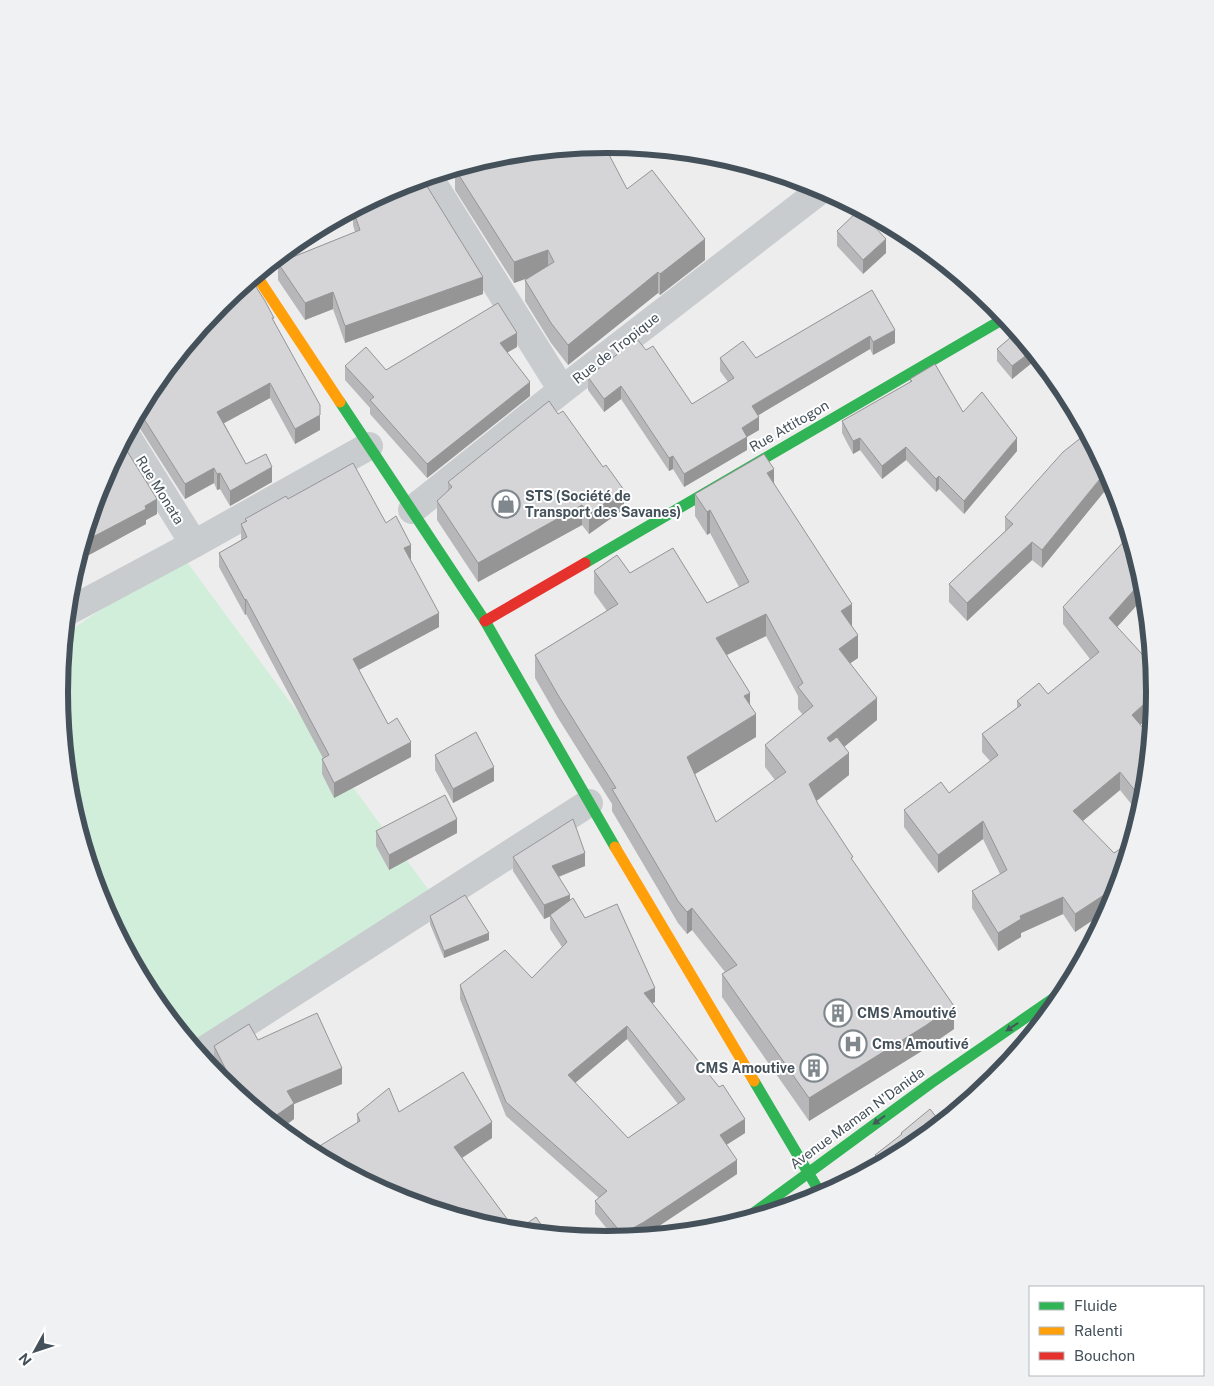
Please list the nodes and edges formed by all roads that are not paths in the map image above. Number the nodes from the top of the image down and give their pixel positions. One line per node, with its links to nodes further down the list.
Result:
1 (432, 183): 5 (street)
2 (814, 195): 5 (street, Rue de Tropique)
3 (260, 280): 7 (main road)
4 (998, 322): 11 (main road, Rue Attitogon)
5 (562, 390): 8 (street, Rue de Tropique)
6 (130, 442): 9 (street, Rue Monata)
7 (369, 446): 8 (main road); 9 (street)
8 (412, 510): 11 (main road)
9 (194, 544): 10 (street)
10 (75, 608)
11 (485, 621): 12 (main road)
12 (589, 803): 14 (street); 15 (main road)
13 (1049, 1002): 15 (main road, Avenue Maman N'Danida, one-way to 15)
14 (203, 1051)
15 (809, 1171): 16 (main road); 17 (main road, Avenue Maman N'Danida)
16 (818, 1189)
17 (755, 1211)

